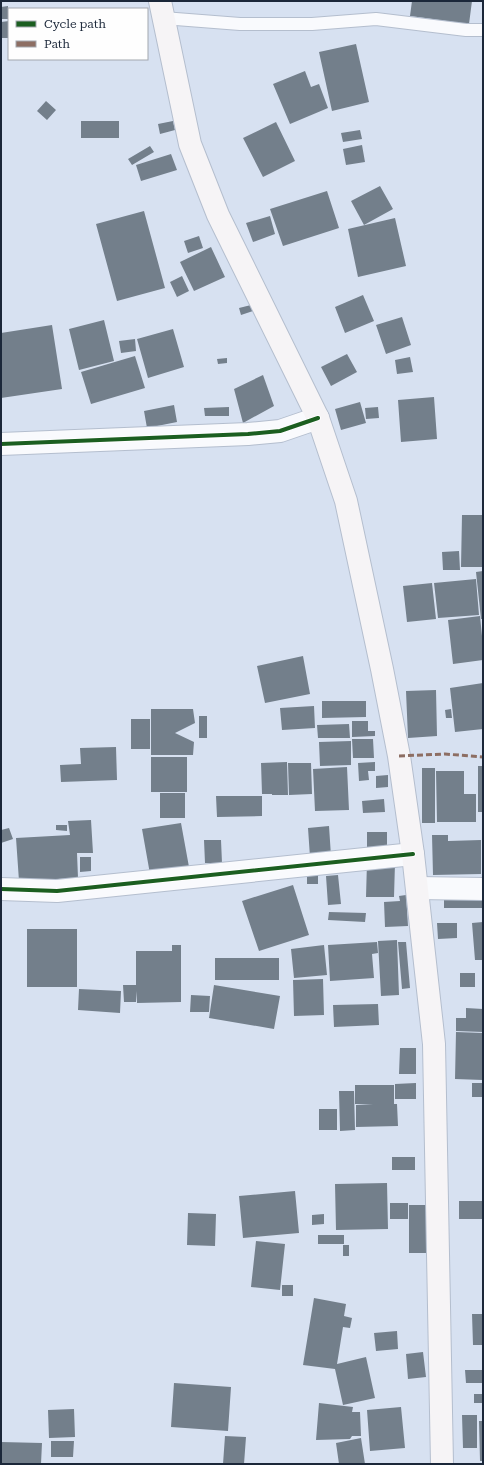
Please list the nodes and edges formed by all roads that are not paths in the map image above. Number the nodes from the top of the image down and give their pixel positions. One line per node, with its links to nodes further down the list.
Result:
1 (162, 10): 2 (lane); 3 (main road)
2 (483, 30)
3 (318, 418): 4 (street); 5 (main road)
4 (1, 444)
5 (413, 854): 6 (main road); 7 (street)
6 (417, 888): 8 (street); 9 (main road)
7 (1, 889)
8 (483, 889)
9 (442, 1464)

